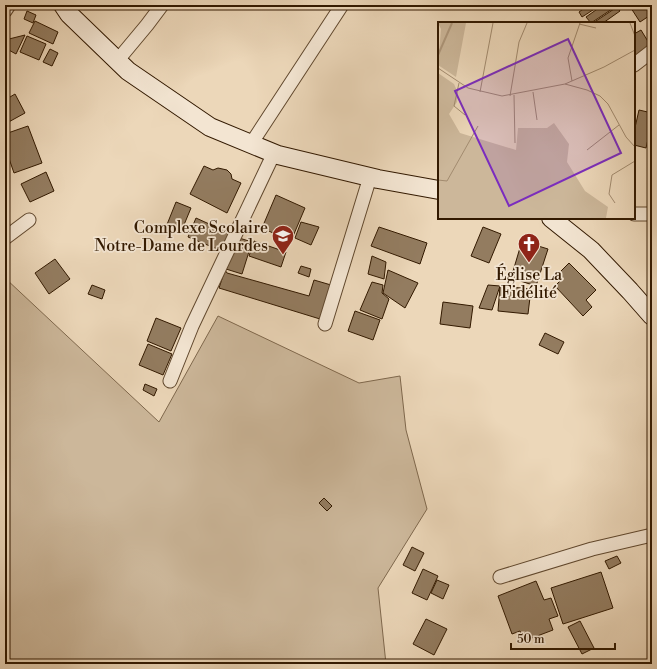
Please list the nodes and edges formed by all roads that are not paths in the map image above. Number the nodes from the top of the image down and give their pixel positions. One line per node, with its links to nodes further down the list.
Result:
1 (9, 5): 5 (street)
2 (62, 5): 7 (street)
3 (162, 5): 7 (street)
4 (342, 5): 9 (street)
5 (5, 11)
6 (652, 51): 8 (street)
7 (117, 61): 9 (street)
8 (635, 64)
9 (251, 144): 10 (street)
10 (274, 153): 11 (street); 20 (street)
11 (370, 177): 12 (street); 19 (street)
12 (438, 190)
13 (635, 214): 14 (street)
14 (652, 214)
15 (552, 219): 18 (street)
16 (29, 220): 17 (street)
17 (5, 238)
18 (652, 316)
19 (325, 324)
20 (170, 381)
21 (652, 535): 22 (street)
22 (500, 577)

